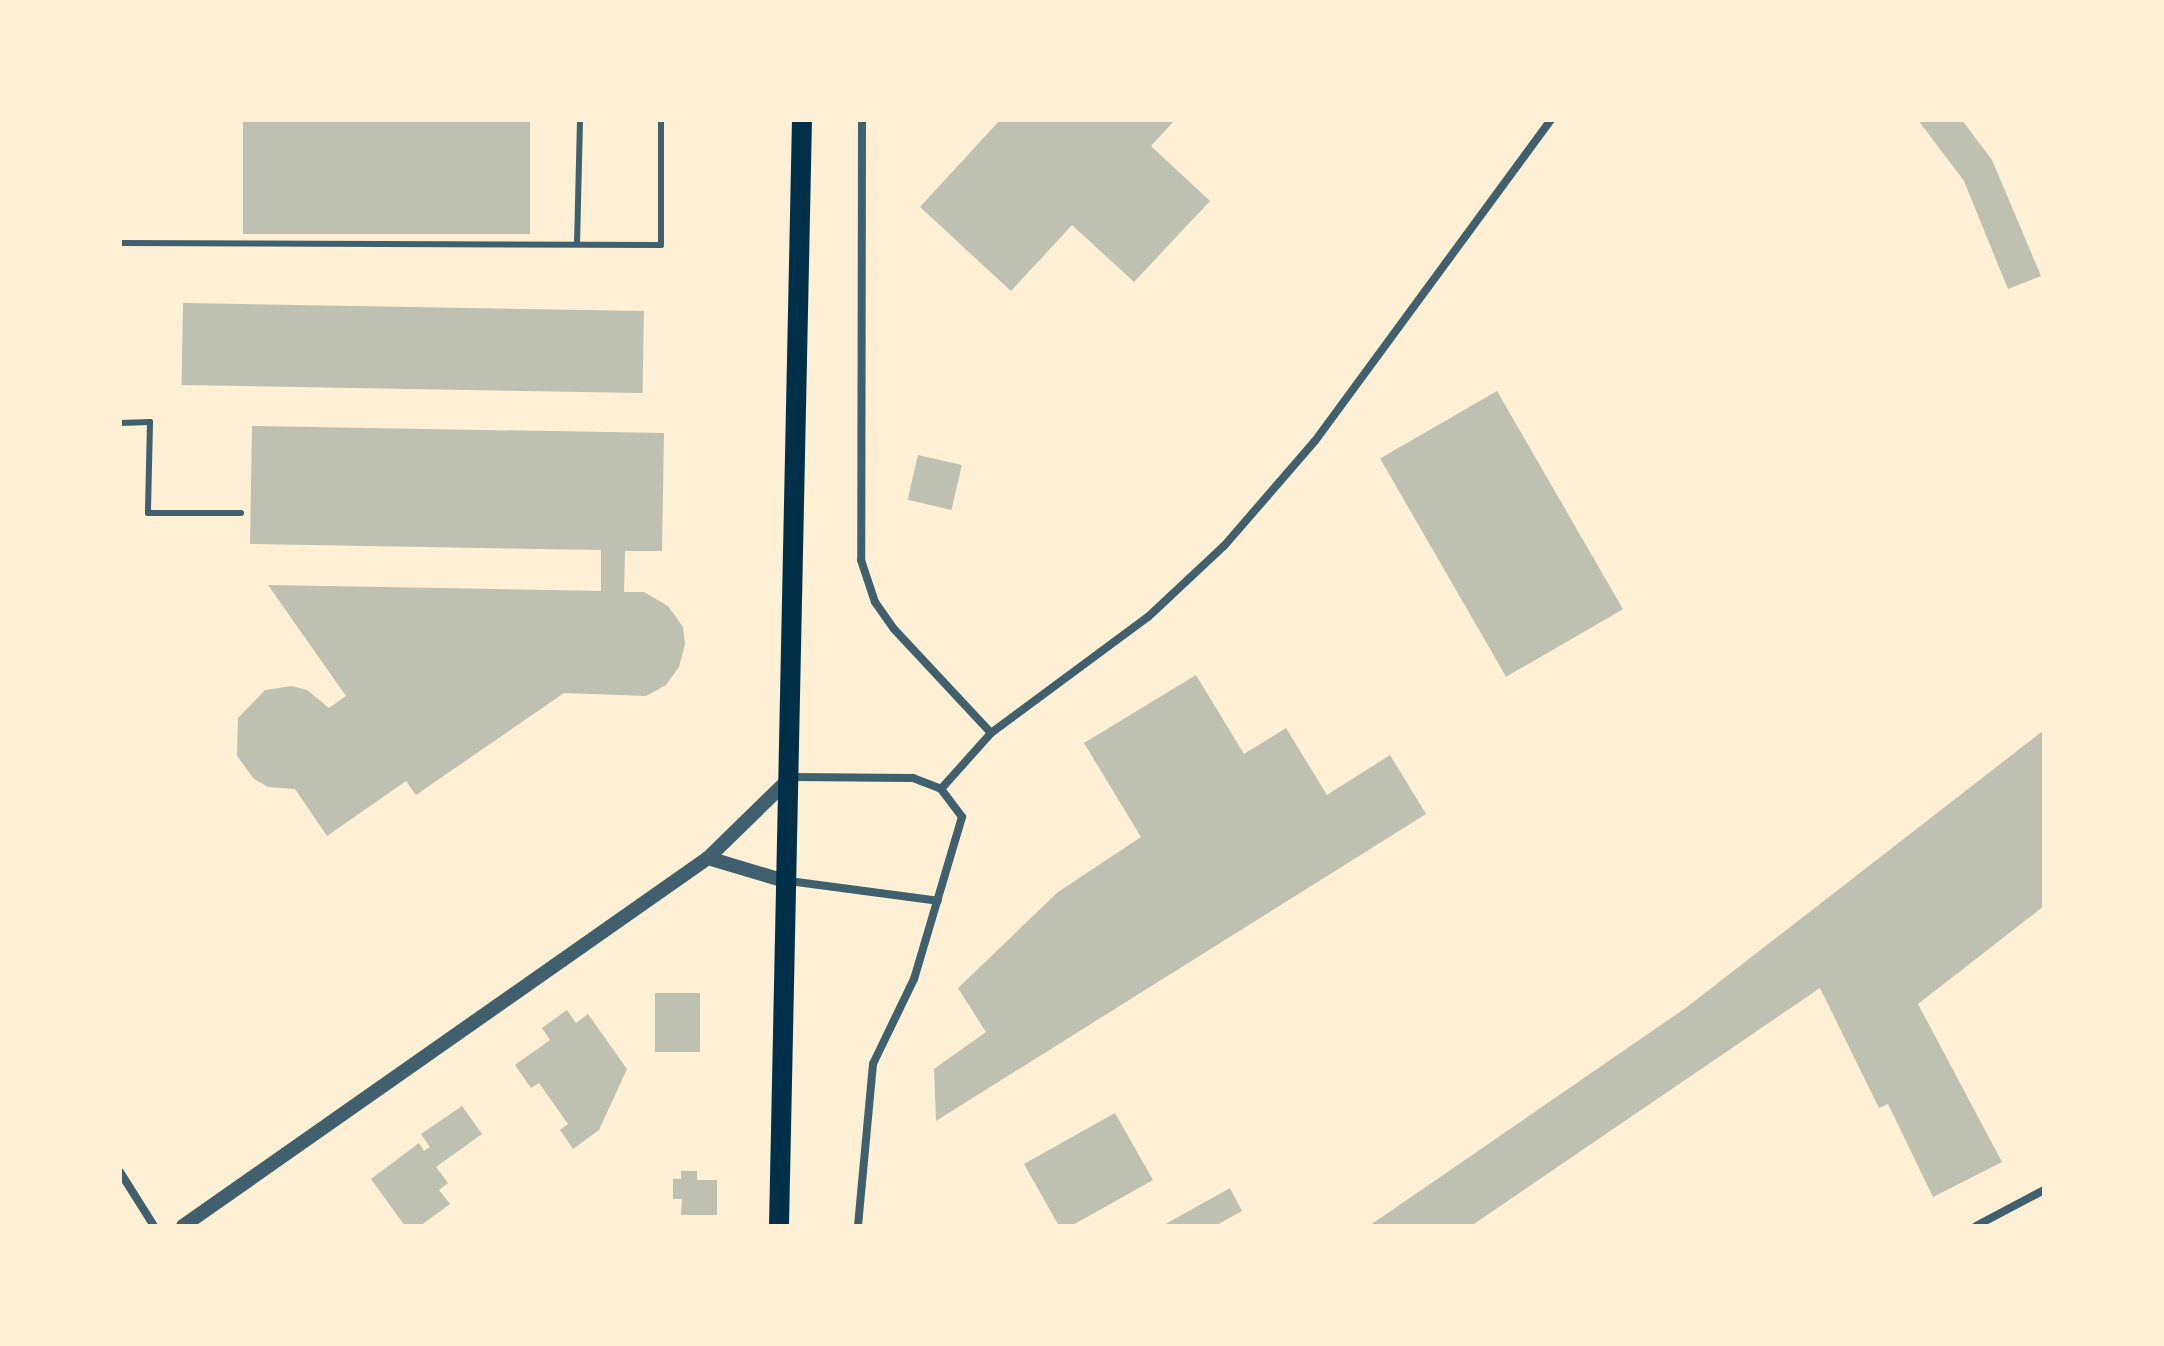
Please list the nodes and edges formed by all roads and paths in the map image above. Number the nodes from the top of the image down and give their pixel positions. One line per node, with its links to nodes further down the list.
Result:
1 (580, 120): 7 (lane)
2 (661, 120): 7 (lane)
3 (802, 120): 11 (main road)
4 (862, 120): 10 (street)
5 (1551, 120): 10 (street)
6 (120, 243): 7 (lane)
7 (577, 244)
8 (120, 423): 9 (lane)
9 (241, 513)
10 (991, 733): 12 (street)
11 (792, 777): 12 (street); 13 (street); 14 (main road)
12 (941, 789): 15 (street)
13 (708, 858): 14 (street); 19 (street)
14 (785, 881): 15 (street); 20 (main road)
15 (938, 901): 21 (street)
16 (120, 1172): 18 (street)
17 (2044, 1190): 22 (street)
18 (154, 1226)
19 (183, 1226)
20 (779, 1226)
21 (858, 1226)
22 (1976, 1226)

